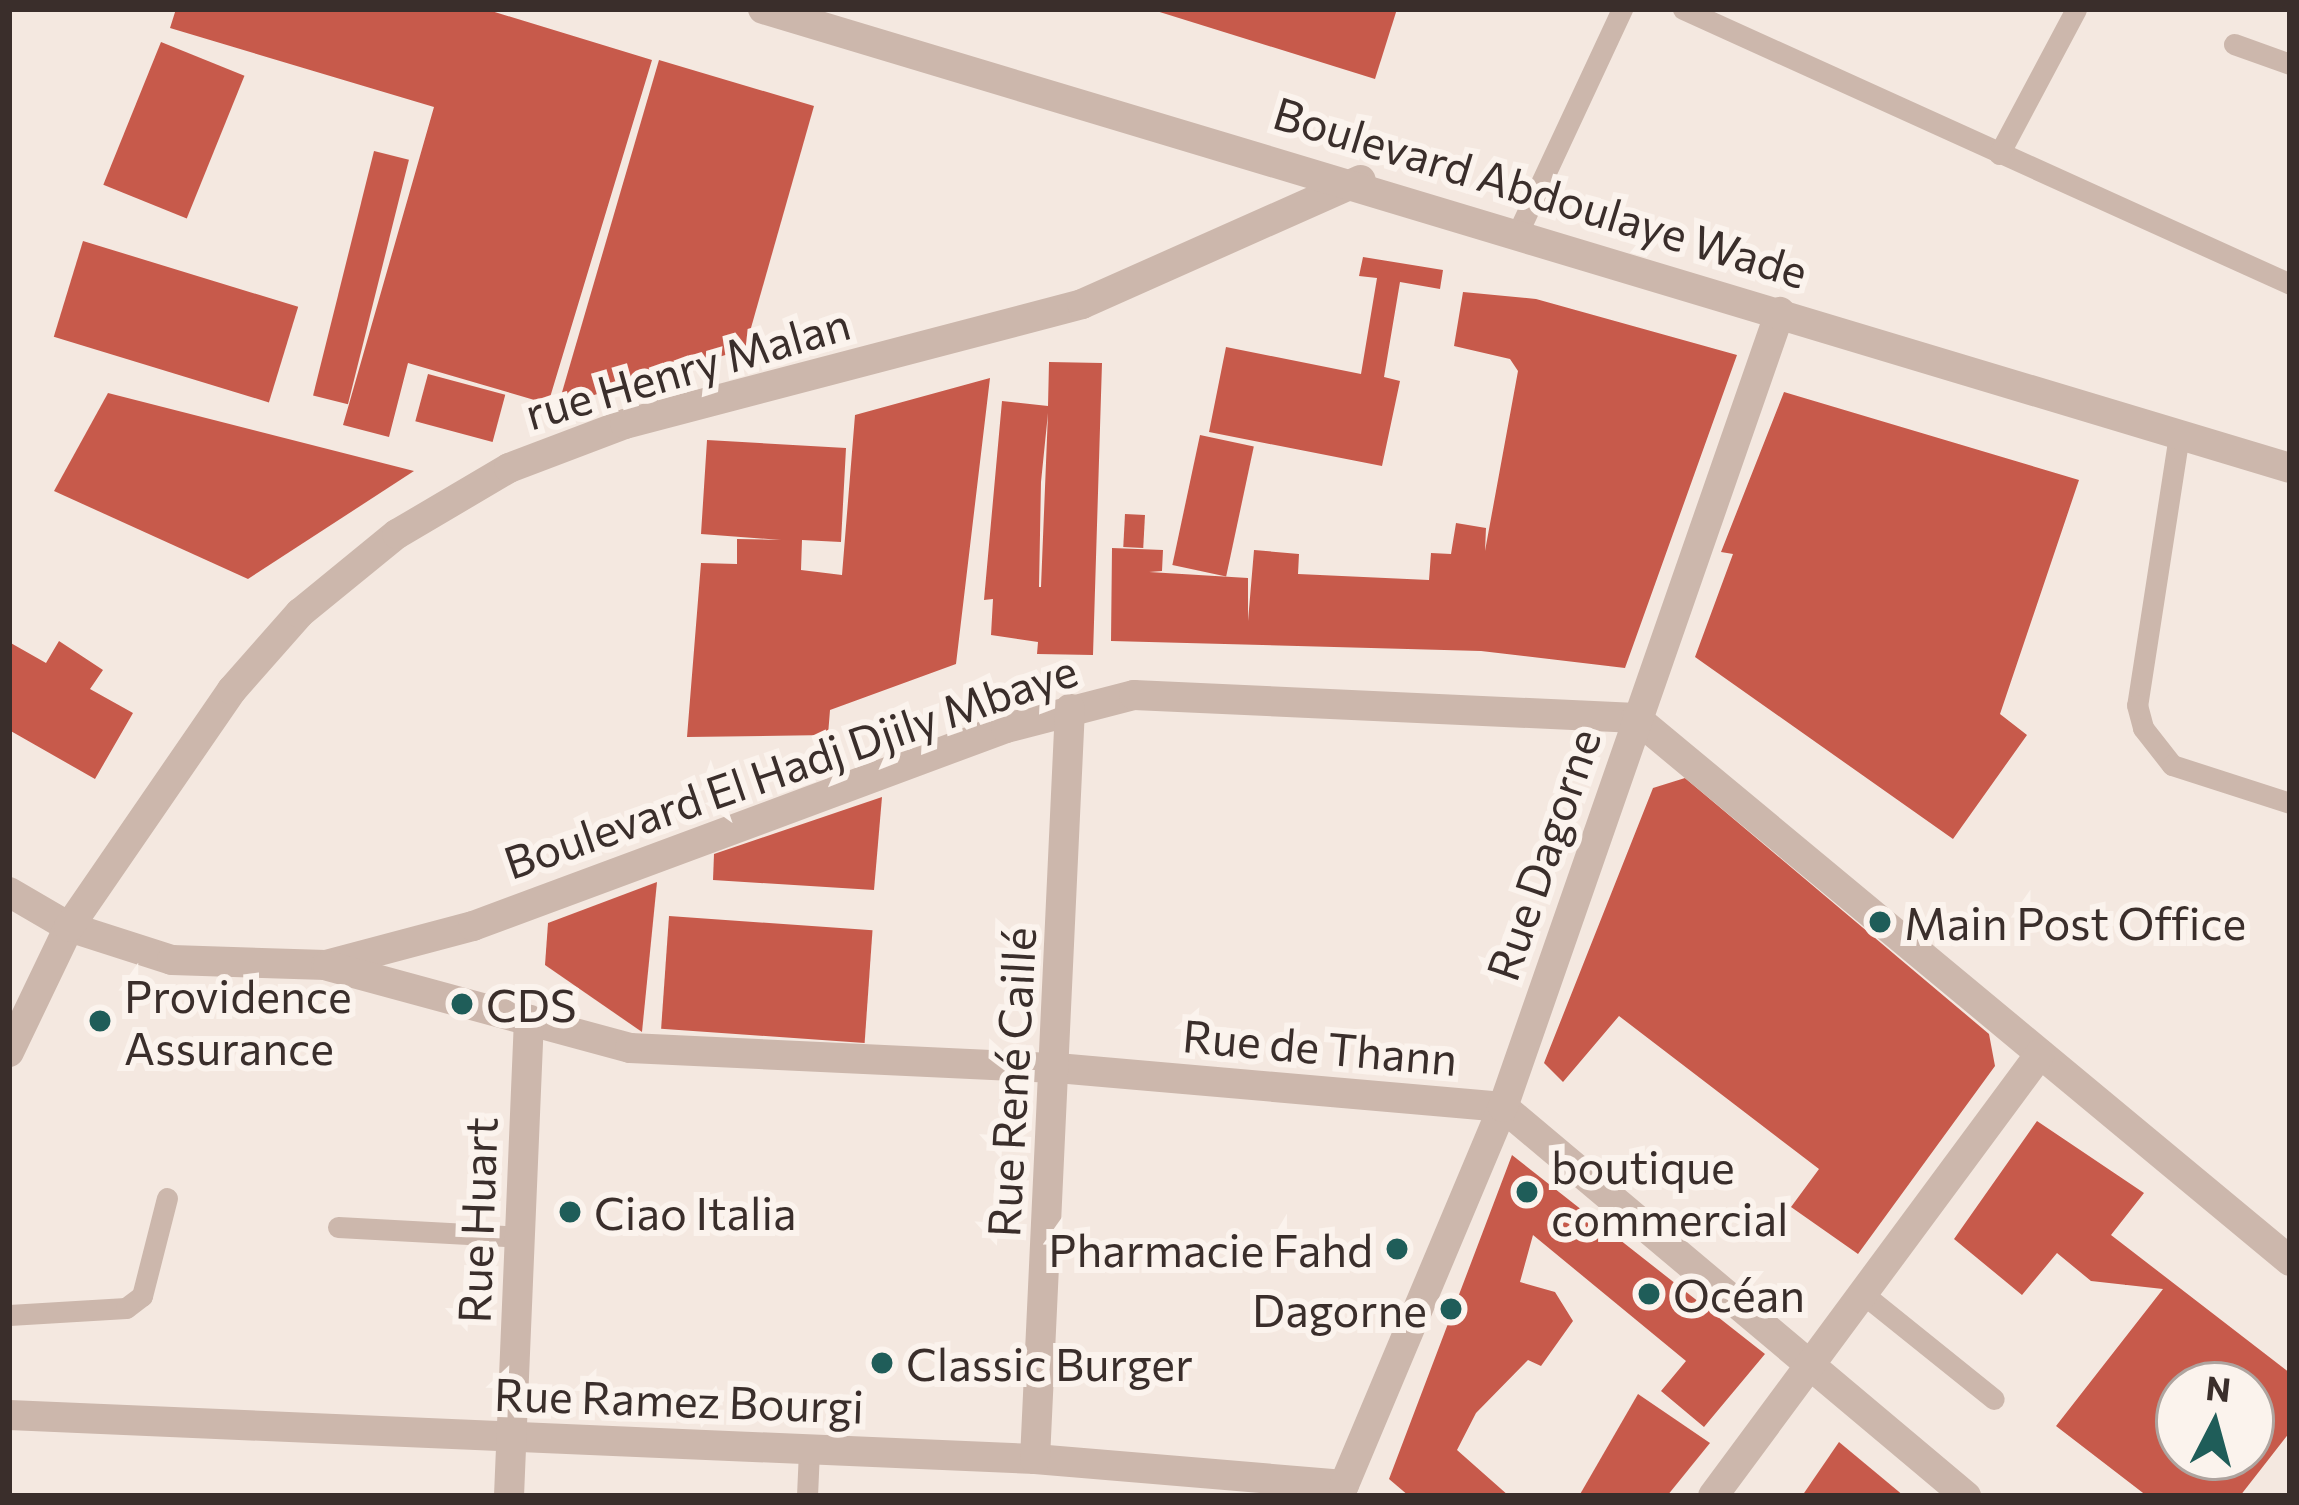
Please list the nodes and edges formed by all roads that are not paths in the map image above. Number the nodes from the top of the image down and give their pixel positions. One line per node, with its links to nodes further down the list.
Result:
1 (763, 9): 8 (street, Boulevard Abdoulaye Wade)
2 (1622, 9): 9 (lane)
3 (1683, 9): 7 (lane)
4 (2076, 9): 7 (lane)
5 (2234, 44): 6 (lane)
6 (2290, 64)
7 (1999, 154): 10 (lane)
8 (1361, 181): 9 (street, Boulevard Abdoulaye Wade); 18 (street, rue Henry Malan)
9 (1519, 230): 11 (street, Boulevard Abdoulaye Wade)
10 (2290, 284)
11 (1780, 312): 12 (street, Boulevard Abdoulaye Wade); 15 (street, Rue Dagorne)
12 (2179, 435): 13 (street, Boulevard Abdoulaye Wade); 16 (lane)
13 (2290, 468)
14 (1070, 709): 15 (street, Boulevard El Hadj Djily Mbaye); 19 (street, Boulevard El Hadj Djily Mbaye); 23 (street, Rue René Caillé)
15 (1636, 718): 22 (street); 24 (street, Rue Dagorne)
16 (2290, 803)
17 (9, 892): 18 (street, Boulevard El Hadj Djily Mbaye)
18 (69, 927): 19 (street, Boulevard El Hadj Djily Mbaye); 21 (street, rue Henry Malan)
19 (326, 965): 20 (street, Rue de Thann)
20 (529, 1019): 23 (street, Rue de Thann); 27 (street, Rue Huart)
21 (9, 1052)
22 (2040, 1054): 28 (street); 29 (street)
23 (1058, 1068): 24 (street, Rue de Thann); 36 (street, Rue René Caillé)
24 (1503, 1107): 31 (street, Rue de Thann); 37 (street, Rue Dagorne)
25 (167, 1198): 30 (lane)
26 (338, 1227): 27 (lane)
27 (520, 1237): 34 (street, Rue Huart)
28 (2290, 1261)
29 (1862, 1293): 31 (street); 32 (lane)
30 (9, 1315)
31 (1805, 1369): 40 (street); 41 (street, Rue de Thann)
32 (1994, 1399)
33 (9, 1415): 34 (street, Rue Ramez Bourgi)
34 (512, 1437): 35 (street, Rue Ramez Bourgi); 38 (street, Rue Huart)
35 (808, 1450): 36 (street, Rue Ramez Bourgi); 39 (lane)
36 (1035, 1459): 37 (street, Rue Ramez Bourgi)
37 (1351, 1491)
38 (509, 1496)
39 (807, 1496)
40 (1713, 1496)
41 (1966, 1496)

